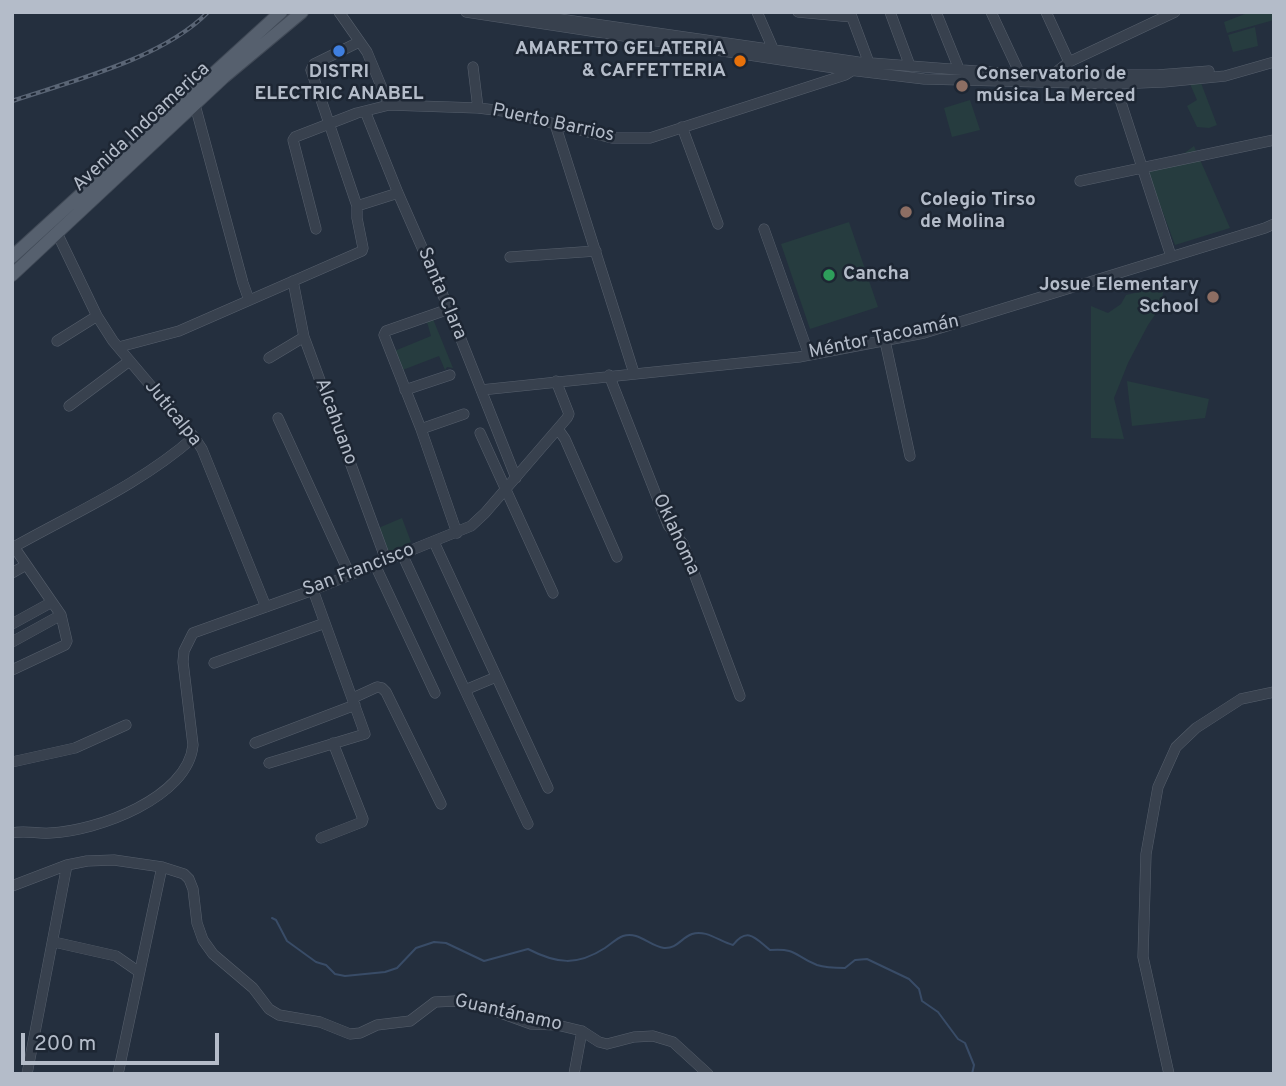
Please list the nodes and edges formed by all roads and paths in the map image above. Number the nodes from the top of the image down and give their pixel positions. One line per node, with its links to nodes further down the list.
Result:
1 (281, 12): 46 (main road, Avenida Indoamerica)
2 (339, 12): 14 (street)
3 (466, 12): 19 (street)
4 (511, 12): 15 (street)
5 (757, 12): 15 (street)
6 (890, 12): 20 (street)
7 (936, 12): 22 (street)
8 (991, 12): 24 (street)
9 (1046, 12): 16 (street)
10 (1175, 12): 16 (street)
11 (301, 13): 27 (main road, Avenida Indoamerica)
12 (803, 13): 13 (street)
13 (851, 15): 18 (street)
14 (359, 41): 28 (street); 31 (street)
15 (774, 51): 19 (street)
16 (1069, 62): 25 (street)
17 (1274, 62): 23 (street)
18 (869, 63): 19 (street); 20 (street)
19 (855, 66): 26 (street); 33 (street, Puerto Barrios)
20 (910, 66): 22 (street)
21 (473, 67): 29 (street)
22 (959, 69): 24 (street)
23 (1248, 69): 25 (street); 26 (street)
24 (1020, 74): 25 (street)
25 (1051, 75)
26 (1115, 84): 35 (street)
27 (195, 105): 43 (main road, Avenida Indoamerica); 50 (street)
28 (389, 105): 29 (street, Puerto Barrios); 30 (street, Puerto Barrios)
29 (478, 108): 32 (street, Puerto Barrios)
30 (365, 111): 31 (street, Puerto Barrios); 37 (street, Santa Clara)
31 (328, 124): 38 (street); 41 (street, Puerto Barrios)
32 (555, 124): 33 (street, Puerto Barrios); 44 (street)
33 (682, 127): 39 (street)
34 (1274, 140): 35 (street)
35 (1142, 167): 36 (street); 45 (street)
36 (1080, 181)
37 (398, 193): 38 (street); 51 (street, Santa Clara)
38 (358, 206): 49 (street)
39 (718, 224)
40 (1274, 224): 45 (street, Méntor Tacoamán)
41 (316, 229)
42 (764, 229): 57 (street)
43 (57, 233): 48 (main road, Avenida Indoamerica); 52 (street, Juticalpa)
44 (596, 251): 47 (street); 60 (street)
45 (1171, 256): 55 (street, Méntor Tacoamán)
46 (12, 257)
47 (510, 257)
48 (12, 275)
49 (293, 281): 50 (street); 53 (street, Alcahuano)
50 (249, 300): 56 (street)
51 (449, 309): 64 (street); 65 (street, Santa Clara)
52 (97, 316): 54 (street); 56 (street, Juticalpa)
53 (304, 337): 58 (street); 81 (street, Alcahuano)
54 (57, 341)
55 (885, 341): 57 (street, Méntor Tacoamán); 73 (street)
56 (119, 347): 59 (street, Juticalpa)
57 (809, 355): 60 (street, Méntor Tacoamán)
58 (269, 358)
59 (128, 362): 66 (street); 72 (street, Juticalpa)
60 (634, 373): 62 (street, Méntor Tacoamán)
61 (450, 375): 64 (street)
62 (608, 375): 63 (street, Méntor Tacoamán); 100 (street, Oklahoma)
63 (556, 381): 65 (street, Méntor Tacoamán); 70 (street)
64 (405, 390): 69 (street)
65 (481, 390): 74 (street, Santa Clara)
66 (69, 406)
67 (464, 414): 69 (street)
68 (278, 418): 85 (street)
69 (421, 429): 76 (street)
70 (558, 429): 74 (street, San Francisco); 80 (street)
71 (480, 433): 75 (street)
72 (194, 437): 78 (street); 89 (street, Juticalpa)
73 (910, 456)
74 (516, 478): 75 (street, San Francisco)
75 (505, 491): 76 (street, San Francisco); 87 (street)
76 (457, 533): 77 (street, San Francisco)
77 (434, 542): 79 (street, San Francisco); 96 (street)
78 (13, 547): 82 (street)
79 (402, 554): 81 (street, San Francisco); 97 (street)
80 (617, 556)
81 (386, 560): 83 (street, San Francisco)
82 (26, 565): 84 (street); 88 (street)
83 (375, 565): 85 (street, San Francisco); 99 (street)
84 (12, 573)
85 (350, 575): 86 (street, San Francisco)
86 (313, 590): 89 (street, San Francisco); 91 (street)
87 (553, 593)
88 (52, 602): 90 (street); 92 (street)
89 (266, 607): 110 (street, San Francisco)
90 (61, 615): 93 (street); 95 (street)
91 (325, 623): 94 (street); 101 (street)
92 (12, 624)
93 (12, 642)
94 (215, 663)
95 (12, 670)
96 (496, 677): 97 (street); 107 (street)
97 (465, 690): 109 (street)
98 (1274, 692): 122 (street)
99 (435, 693)
100 (740, 696)
101 (354, 702): 103 (street); 104 (street); 108 (street)
102 (126, 725): 105 (street)
103 (256, 743)
104 (333, 743): 106 (street); 111 (street)
105 (12, 762)
106 (269, 763)
107 (548, 788)
108 (442, 804)
109 (528, 824)
110 (12, 833)
111 (321, 838)
112 (67, 865): 113 (street, Guantánamo); 114 (street, Guantánamo); 115 (street)
113 (162, 867): 116 (street); 117 (street, Guantánamo)
114 (12, 886)
115 (54, 942): 116 (street); 118 (street)
116 (139, 972): 119 (street)
117 (582, 1031): 120 (street); 121 (street, Guantánamo)
118 (27, 1074)
119 (118, 1074)
120 (574, 1074)
121 (708, 1074)
122 (1169, 1074)

